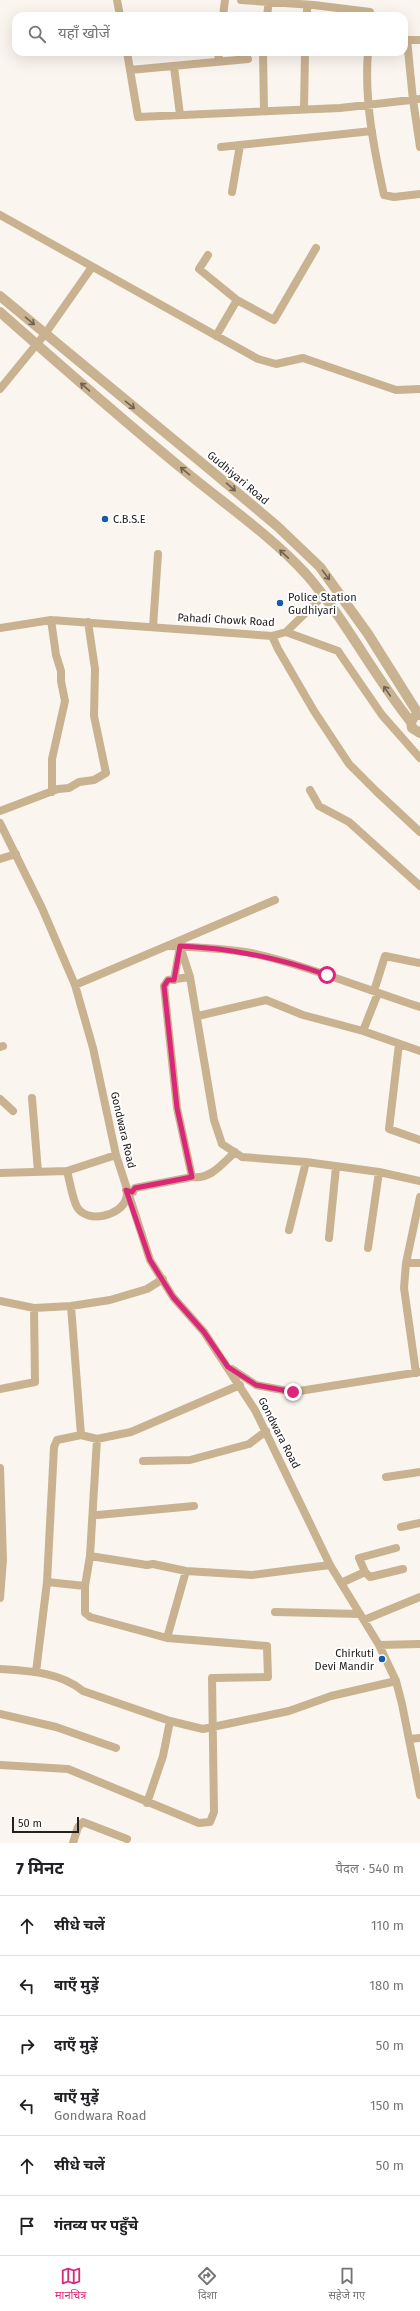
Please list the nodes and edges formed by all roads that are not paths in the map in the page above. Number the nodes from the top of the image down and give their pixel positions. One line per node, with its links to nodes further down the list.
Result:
1 (117, 0): 7 (street)
2 (225, 0): 8 (street)
3 (241, 0): 4 (street)
4 (269, 1): 5 (street); 9 (street)
5 (305, 3): 6 (street)
6 (345, 4): 10 (street)
7 (119, 12)
8 (224, 12)
9 (268, 12)
10 (370, 12)
11 (408, 39): 12 (street)
12 (420, 40)
13 (408, 51): 23 (street)
14 (128, 56): 22 (street)
15 (219, 56): 20 (street)
16 (263, 56): 26 (street)
17 (305, 56): 25 (street)
18 (368, 56): 24 (street)
19 (248, 59): 20 (street)
20 (218, 61): 21 (street)
21 (174, 67): 22 (street); 27 (street)
22 (130, 70): 27 (street)
23 (416, 99): 24 (street); 31 (street)
24 (368, 106): 25 (street); 28 (street)
25 (304, 109): 26 (street)
26 (264, 110): 27 (street)
27 (180, 115)
28 (372, 131): 29 (street); 33 (street)
29 (240, 145): 30 (street); 32 (street)
30 (221, 147)
31 (420, 148)
32 (232, 192)
33 (420, 194)
34 (0, 215): 37 (street)
35 (316, 248): 39 (street)
36 (208, 255): 39 (street)
37 (92, 267): 41 (street); 42 (street)
38 (0, 296): 41 (street, Gudhiyari Road, one-way to 41)
39 (238, 300): 42 (street)
40 (0, 312): 43 (street)
41 (45, 334): 43 (street); 54 (street, Gudhiyari Road, one-way to 54)
42 (216, 336): 45 (street)
43 (36, 344): 44 (street); 47 (street, one-way to 43)
44 (0, 389)
45 (420, 389)
46 (158, 554): 50 (street)
47 (323, 596): 52 (street); 55 (street, one-way to 47)
48 (51, 620): 49 (street, Pahadi Chowk Road); 51 (street, Pahadi Chowk Road); 59 (street)
49 (88, 622): 50 (street, Pahadi Chowk Road); 59 (street)
50 (153, 627): 53 (street, Pahadi Chowk Road)
51 (0, 628)
52 (286, 632): 53 (street, Pahadi Chowk Road); 56 (street, Pahadi Chowk Road)
53 (272, 636): 62 (street)
54 (420, 715): 55 (street)
55 (417, 730): 56 (street)
56 (404, 740): 57 (street, Pahadi Chowk Road)
57 (420, 758)
58 (310, 790): 65 (street)
59 (52, 792): 60 (street)
60 (0, 811)
61 (0, 823): 63 (street, Gondwara Road)
62 (420, 832)
63 (16, 854): 64 (street); 72 (street, Gondwara Road)
64 (0, 859)
65 (420, 886)
66 (275, 900): 67 (street)
67 (168, 946): 68 (street); 72 (street)
68 (180, 946): 70 (street); 71 (street); 73 (street)
69 (420, 963): 73 (street)
70 (190, 977): 71 (street); 75 (street)
71 (174, 980): 91 (street)
72 (75, 985): 84 (street, Gondwara Road)
73 (376, 992): 74 (street); 76 (street)
74 (420, 1007)
75 (198, 1016): 76 (street); 83 (street)
76 (363, 1031): 77 (street)
77 (398, 1044): 78 (street); 82 (street)
78 (420, 1051)
79 (32, 1098): 89 (street)
80 (0, 1099): 81 (street)
81 (13, 1111)
82 (420, 1140)
83 (235, 1152): 85 (street); 91 (street)
84 (116, 1155): 87 (street); 93 (street, Gondwara Road)
85 (306, 1162): 86 (street); 95 (street)
86 (336, 1167): 90 (street); 96 (street)
87 (67, 1171): 89 (street); 93 (street)
88 (0, 1172): 89 (street)
89 (38, 1172)
90 (379, 1172): 92 (street); 97 (street)
91 (192, 1177): 93 (street)
92 (420, 1182)
93 (126, 1190): 100 (street, Gondwara Road)
94 (420, 1197): 98 (street)
95 (289, 1230)
96 (329, 1238)
97 (368, 1248)
98 (406, 1263): 99 (street); 105 (street)
99 (420, 1263)
100 (163, 1280): 102 (street); 104 (street, Gondwara Road)
101 (0, 1301): 103 (street)
102 (71, 1306): 103 (street); 109 (street)
103 (34, 1308): 107 (street)
104 (228, 1367): 105 (street); 106 (street, Gondwara Road)
105 (418, 1372)
106 (240, 1385): 108 (street, Gondwara Road); 110 (street)
107 (0, 1389)
108 (266, 1431): 111 (street); 121 (street, Gondwara Road)
109 (80, 1435): 110 (street); 125 (street)
110 (97, 1439): 116 (street)
111 (142, 1461)
112 (0, 1468): 129 (street)
113 (420, 1472): 114 (street)
114 (386, 1476)
115 (194, 1506): 116 (street)
116 (93, 1513): 120 (street)
117 (420, 1523): 118 (street)
118 (401, 1527)
119 (396, 1548): 124 (street)
120 (90, 1556): 123 (street); 127 (street)
121 (330, 1565): 123 (street); 126 (street, Gondwara Road)
122 (403, 1569): 124 (street)
123 (186, 1571): 132 (street)
124 (365, 1572): 126 (street)
125 (47, 1582): 127 (street); 136 (street)
126 (341, 1583): 131 (street, Gondwara Road)
127 (85, 1586): 132 (street)
128 (420, 1597): 131 (street)
129 (0, 1598)
130 (275, 1612): 131 (street)
131 (362, 1617): 134 (street, Gondwara Road)
132 (167, 1638): 140 (street)
133 (420, 1644): 134 (street)
134 (378, 1645): 137 (street, Gondwara Road)
135 (0, 1669): 136 (street)
136 (36, 1672): 139 (street)
137 (396, 1681): 140 (street); 142 (street, Gondwara Road)
138 (0, 1714): 143 (street)
139 (170, 1721): 140 (street); 147 (street)
140 (214, 1727): 147 (street)
141 (420, 1738): 142 (street)
142 (409, 1739): 145 (street, Gondwara Road)
143 (116, 1748)
144 (0, 1765): 147 (street)
145 (419, 1780): 146 (street, Gondwara Road)
146 (420, 1795)
147 (147, 1803)
148 (127, 1839): 149 (street)
149 (73, 1843)

